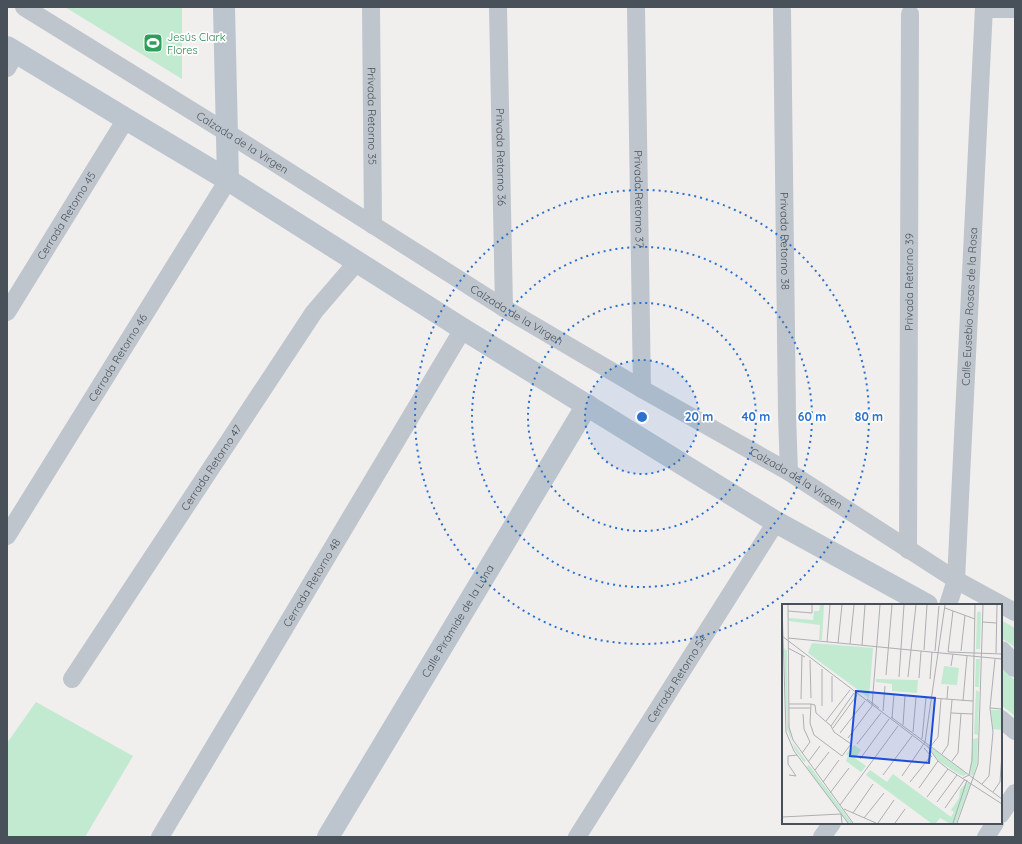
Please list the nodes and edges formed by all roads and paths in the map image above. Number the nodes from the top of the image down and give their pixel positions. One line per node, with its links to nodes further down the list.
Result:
1 (24, 7): 12 (street, Calzada de la Virgen)
2 (224, 7): 12 (main road)
3 (371, 7): 14 (street, Privada Retorno 35)
4 (498, 7): 16 (street, Privada Retorno 36)
5 (636, 8): 19 (street, Privada Retorno 37)
6 (984, 8): 7 (street); 25 (street, Calle Eusebio Rosas de la Rosa)
7 (1015, 9)
8 (782, 10): 21 (street, Privada Retorno 38)
9 (910, 14): 24 (street, Privada Retorno 39)
10 (10, 55): 11 (main road)
11 (126, 119): 13 (main road); 17 (street, Cerrada Retorno 45)
12 (226, 132): 13 (main road); 14 (street, Calzada de la Virgen)
13 (228, 180): 15 (main road); 23 (street, Cerrada Retorno 46)
14 (373, 225): 16 (street, Calzada de la Virgen)
15 (357, 262): 18 (main road); 33 (street, Cerrada Retorno 47)
16 (504, 308): 19 (street, Calzada de la Virgen)
17 (7, 312)
18 (463, 329): 20 (main road); 40 (street, Cerrada Retorno 48)
19 (642, 389): 21 (street, Calzada de la Virgen)
20 (587, 405): 22 (main road); 41 (main road, Calle Pirámide de la Luna)
21 (789, 472): 24 (street, Calzada de la Virgen)
22 (776, 522): 26 (main road); 42 (street, Cerrada Retorno 54)
23 (7, 536)
24 (908, 550): 25 (street, Calzada de la Virgen)
25 (956, 580): 27 (street, Calle Eusebio Rosas de la Rosa); 28 (street, Calzada de la Virgen)
26 (925, 604)
27 (948, 604)
28 (1000, 604)
29 (1002, 605): 30 (street, Calzada de la Virgen)
30 (1015, 612)
31 (1002, 653): 32 (main road)
32 (1015, 666)
33 (72, 678)
34 (1002, 720): 35 (street)
35 (1015, 731)
36 (1015, 793): 37 (street)
37 (1002, 812)
38 (831, 824): 43 (street)
39 (994, 824): 44 (street)
40 (160, 837)
41 (328, 837)
42 (577, 837)
43 (822, 837)
44 (986, 837)

